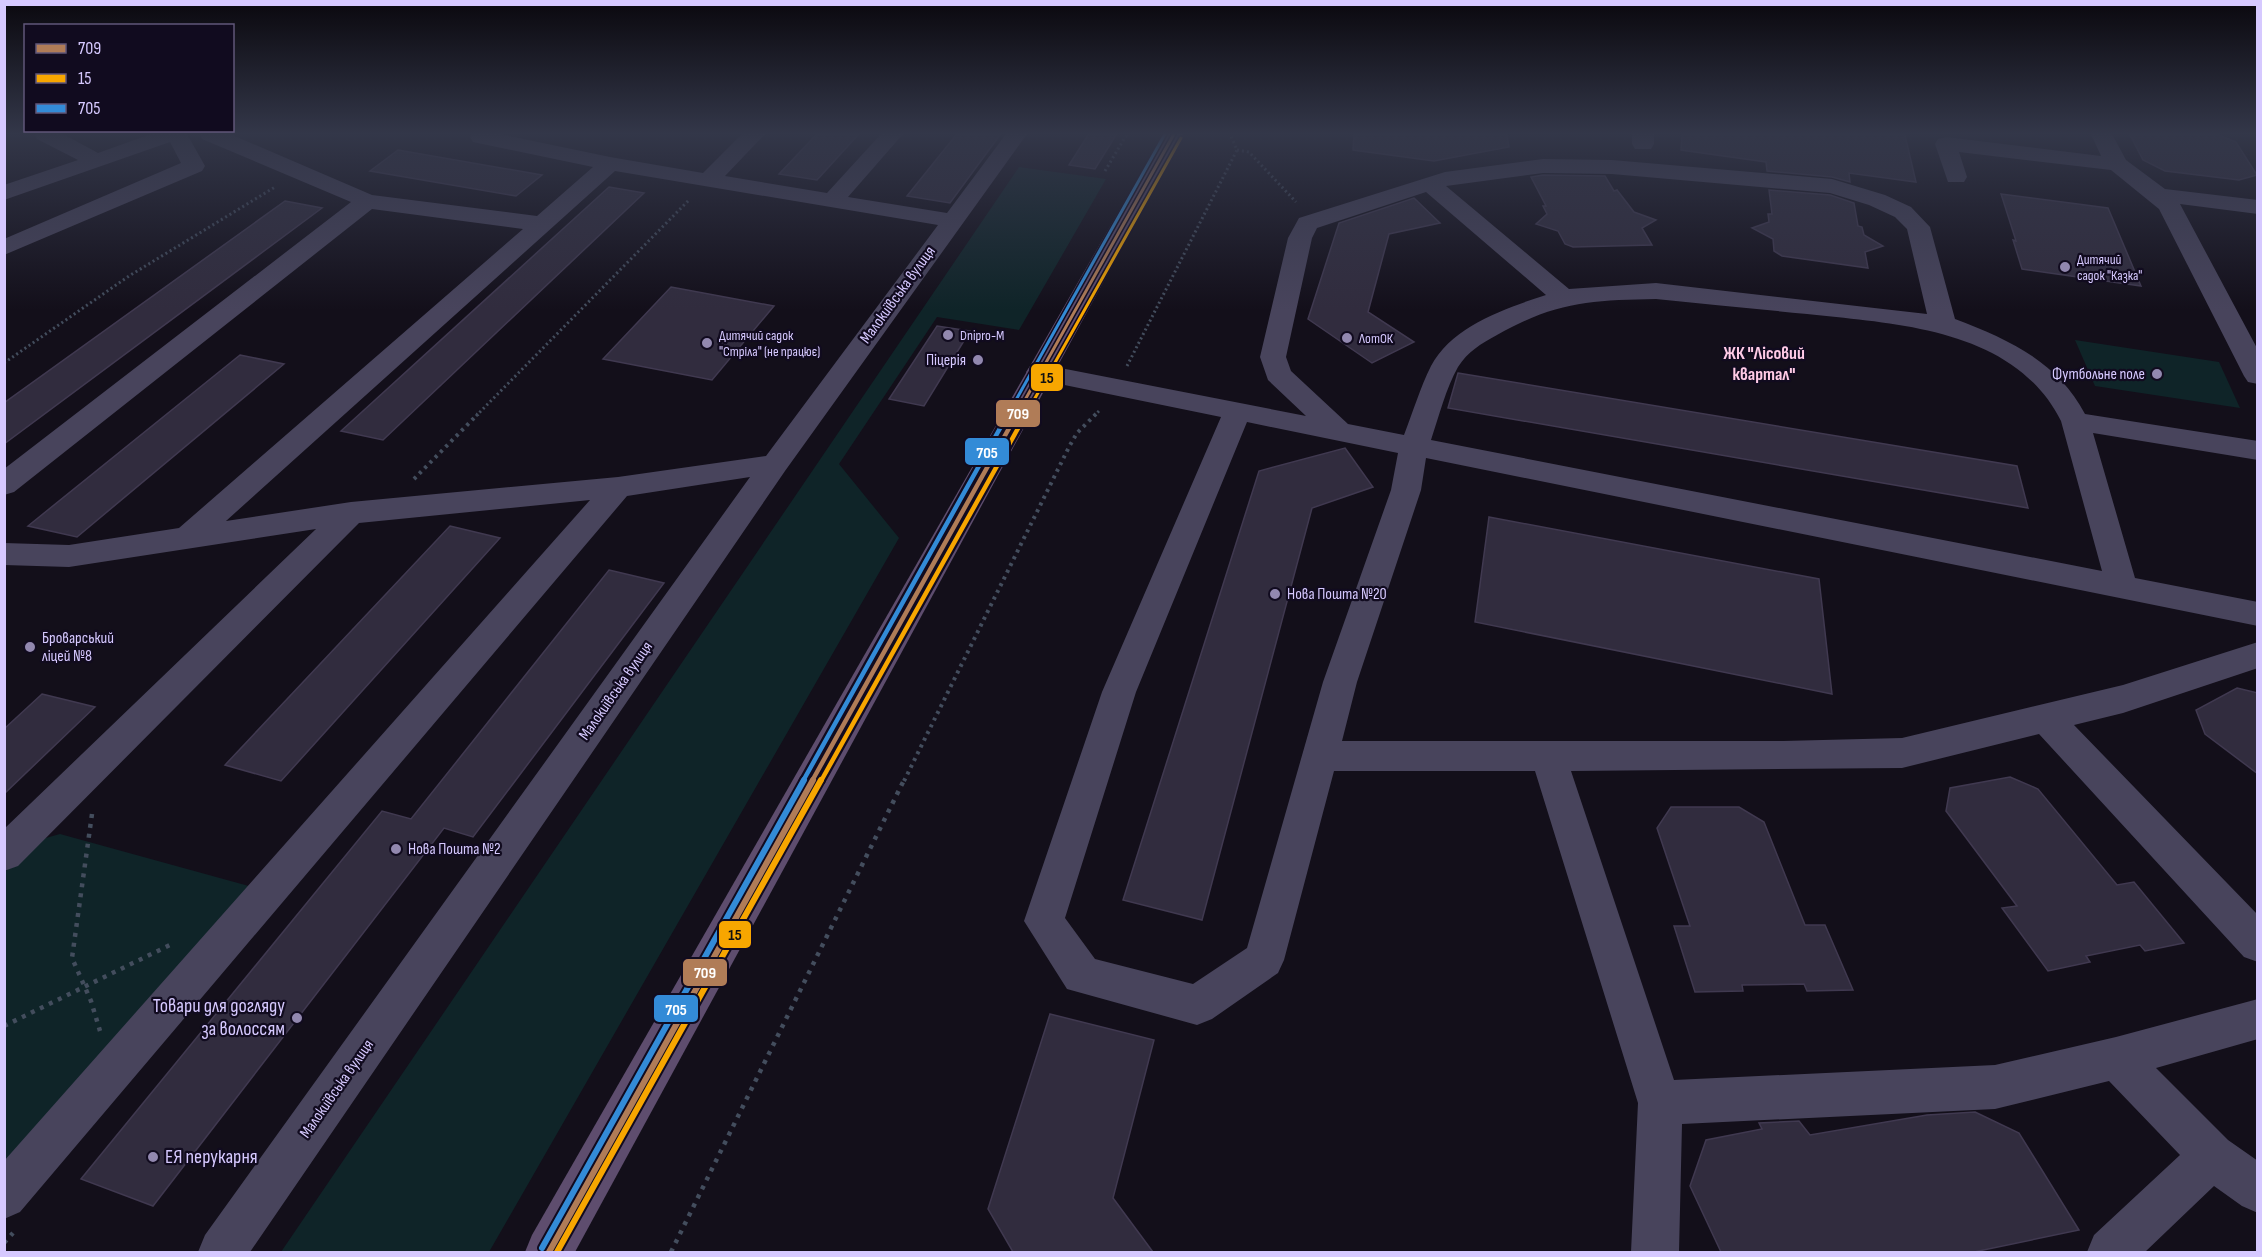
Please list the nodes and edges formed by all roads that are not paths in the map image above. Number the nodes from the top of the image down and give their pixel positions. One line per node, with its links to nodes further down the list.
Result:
1 (132, 193): 18 (street)
2 (347, 193): 13 (street)
3 (578, 193): 17 (street)
4 (788, 193): 14 (street)
5 (840, 193): 14 (street)
6 (974, 193): 16 (street, Малокиївська вулиця)
7 (1141, 193): 21 (main road)
8 (1399, 193): 25 (street)
9 (1440, 193): 19 (street)
10 (1853, 193): 20 (street)
11 (2155, 193): 12 (street)
12 (2158, 195): 15 (street); 22 (street)
13 (367, 201): 17 (street); 29 (street)
14 (832, 201): 16 (street)
15 (2258, 207)
16 (953, 221): 28 (street, Малокиївська вулиця)
17 (541, 225): 32 (street)
18 (4, 248)
19 (1564, 297): 20 (street); 26 (street)
20 (1943, 324): 24 (street)
21 (1040, 372): 23 (street); 49 (main road)
22 (2258, 376)
23 (1238, 411): 25 (street); 39 (street)
24 (2075, 421): 27 (street); 34 (street)
25 (1341, 433): 26 (street)
26 (1414, 446): 34 (street); 39 (street)
27 (2258, 451)
28 (775, 464): 30 (street); 48 (street, Малокиївська вулиця)
29 (4, 485)
30 (618, 487): 31 (street); 47 (street)
31 (367, 512): 32 (street); 40 (street)
32 (188, 538): 33 (street)
33 (4, 554)
34 (2122, 587): 35 (street)
35 (2258, 614)
36 (2258, 655): 37 (street)
37 (2046, 718): 38 (street); 41 (street)
38 (1548, 755): 39 (street); 44 (street)
39 (1320, 756)
40 (4, 854)
41 (2258, 944)
42 (2258, 1019): 43 (street)
43 (2116, 1058): 44 (street); 45 (street)
44 (1660, 1102): 50 (street)
45 (2212, 1156): 46 (street); 51 (street)
46 (2258, 1190)
47 (4, 1196)
48 (222, 1252)
49 (549, 1252)
50 (1655, 1252)
51 (2111, 1252)

